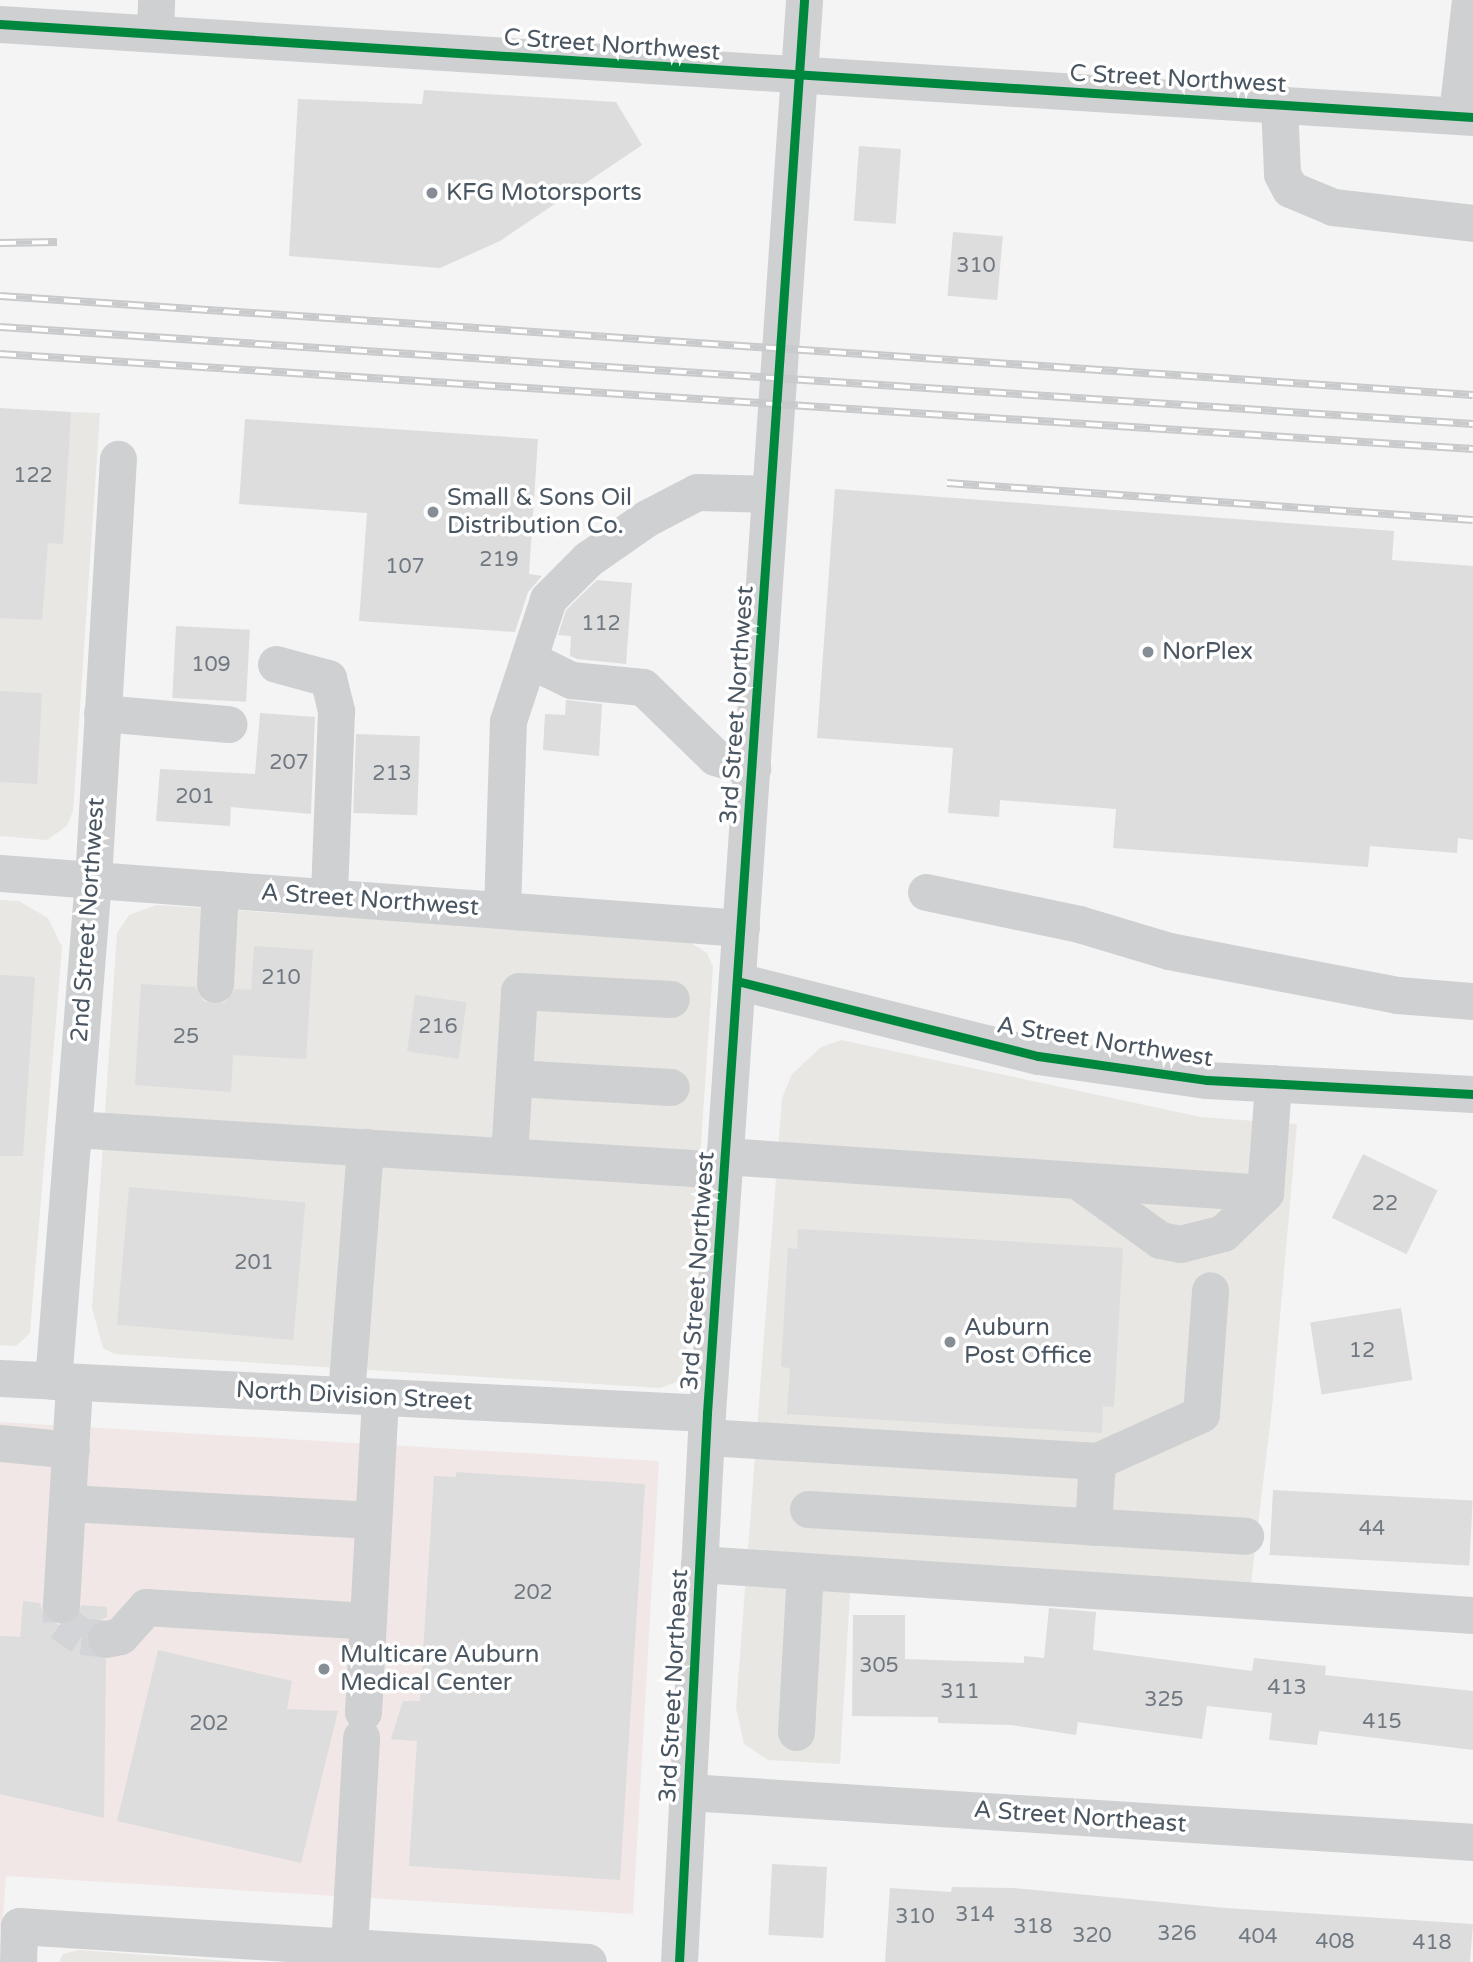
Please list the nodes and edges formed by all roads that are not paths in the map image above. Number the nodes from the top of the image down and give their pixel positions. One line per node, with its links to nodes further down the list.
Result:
1 (804, 0): 5 (street, 3rd Street Northwest)
2 (1471, 3): 7 (street)
3 (156, 16): 4 (street, C Street Northwest); 5 (street, C Street Northwest)
4 (0, 24)
5 (799, 78): 6 (street, C Street Northwest); 10 (street, 3rd Street Northwest)
6 (1279, 104): 7 (street, C Street Northwest); 8 (street)
7 (1465, 116)
8 (1473, 223)
9 (118, 459): 13 (street, 2nd Street Northwest)
10 (770, 494): 11 (street); 15 (street, 3rd Street Northwest)
11 (530, 660): 15 (street); 21 (street)
12 (276, 664): 20 (street)
13 (102, 713): 14 (street); 17 (street, 2nd Street Northwest)
14 (229, 724)
15 (752, 768): 22 (street, 3rd Street Northwest)
16 (0, 873): 17 (street, A Street Northwest)
17 (93, 879): 18 (street, A Street Northwest); 31 (street, 2nd Street Northwest)
18 (220, 889): 20 (street, A Street Northwest); 24 (street)
19 (926, 891): 26 (street)
20 (329, 897): 21 (street, A Street Northwest)
21 (502, 910): 22 (street, A Street Northwest)
22 (741, 928): 23 (street, 3rd Street Northwest)
23 (737, 981): 28 (street, A Street Northwest); 34 (street, 3rd Street Northwest)
24 (215, 985)
25 (671, 999): 27 (street)
26 (1473, 1001)
27 (514, 1078): 29 (street); 33 (street)
28 (1273, 1083): 30 (street, A Street Northwest); 36 (street)
29 (671, 1087)
30 (1473, 1094)
31 (73, 1129): 32 (street); 39 (street, 2nd Street Northwest)
32 (365, 1147): 33 (street); 40 (street)
33 (509, 1156): 34 (street)
34 (725, 1163): 35 (street); 41 (street, 3rd Street Northwest)
35 (1077, 1181): 36 (street); 36 (street)
36 (1265, 1193)
37 (1210, 1290): 44 (street)
38 (0, 1378): 39 (street, North Division Street)
39 (63, 1382): 40 (street, North Division Street); 43 (street, 2nd Street Northwest)
40 (363, 1396): 41 (street, North Division Street); 47 (street)
41 (707, 1425): 44 (street, North Division Street); 50 (street, 3rd Street Northeast)
42 (0, 1443): 43 (street)
43 (71, 1450): 45 (street, 2nd Street Northwest)
44 (1097, 1461): 48 (street)
45 (68, 1503): 47 (street); 52 (street, 2nd Street Northwest)
46 (808, 1509): 48 (street)
47 (373, 1520): 54 (street)
48 (1093, 1527): 49 (street)
49 (1245, 1536)
50 (699, 1564): 51 (street); 57 (street, 3rd Street Northeast)
51 (805, 1571): 53 (street); 56 (street)
52 (61, 1604)
53 (1473, 1615)
54 (367, 1620): 55 (street); 59 (street)
55 (106, 1639)
56 (796, 1732)
57 (688, 1792): 58 (street, A Street Northeast); 62 (street, 3rd Street Northeast)
58 (1473, 1842)
59 (349, 1947): 60 (street); 61 (street)
60 (18, 1962)
61 (589, 1962)
62 (679, 1962)

